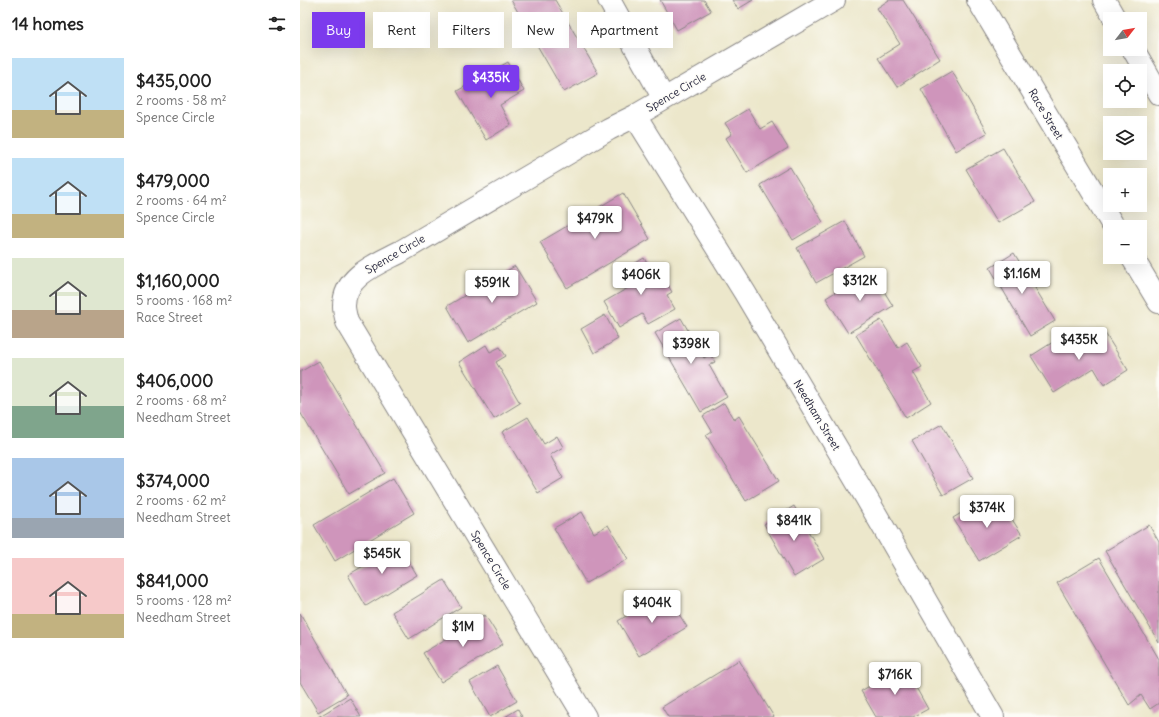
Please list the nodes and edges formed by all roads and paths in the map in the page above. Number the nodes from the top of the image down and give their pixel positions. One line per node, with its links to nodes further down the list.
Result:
1 (608, 0): 8 (street)
2 (978, 0): 10 (street, Race Street)
3 (1104, 0): 5 (street)
4 (823, 3): 8 (street, Spence Circle)
5 (1111, 12)
6 (1137, 56): 7 (street)
7 (1159, 94)
8 (664, 99): 9 (street, Spence Circle)
9 (635, 116): 13 (street, Spence Circle); 14 (street, Needham Street)
10 (1110, 220)
11 (1136, 264): 12 (street)
12 (1159, 302)
13 (585, 717)
14 (993, 717)

